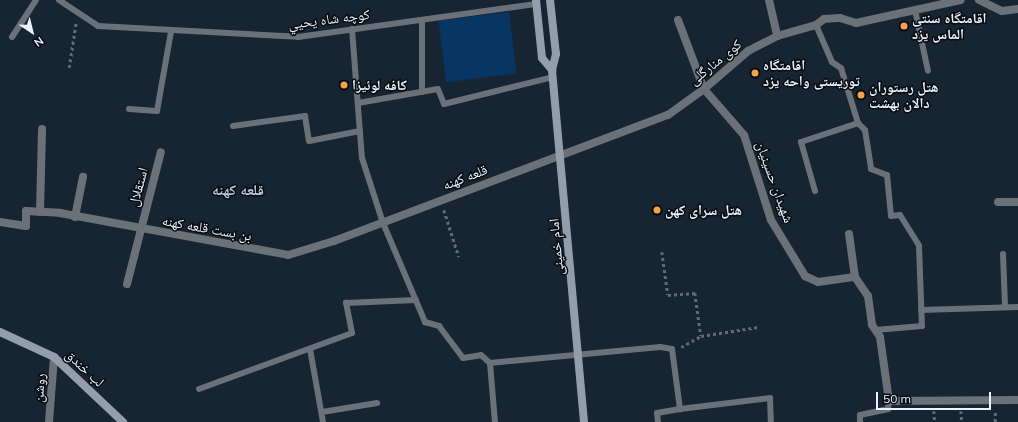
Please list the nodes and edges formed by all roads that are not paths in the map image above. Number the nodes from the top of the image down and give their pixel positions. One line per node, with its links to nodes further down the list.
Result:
1 (36, 0): 16 (lane)
2 (59, 0): 14 (lane, کوچه شاه يحيي)
3 (550, 0): 18 (main road, امام خمینی)
4 (769, 0): 15 (street)
5 (962, 0): 9 (street, کوی منارگلی)
6 (979, 0): 8 (street)
7 (537, 2): 10 (lane, کوچه شاه يحيي); 18 (main road, امام خمینی)
8 (1018, 9)
9 (915, 10): 12 (street, کوی منارگلی); 17 (lane)
10 (422, 20): 13 (lane, کوچه شاه يحيي); 20 (lane)
11 (678, 20): 19 (street)
12 (816, 25): 15 (street, کوی منارگلی); 23 (lane)
13 (352, 29): 14 (lane, کوچه شاه يحيي); 21 (lane)
14 (171, 32): 22 (lane)
15 (777, 36): 19 (street, کوی منارگلی)
16 (12, 37)
17 (928, 71)
18 (552, 73): 20 (lane); 28 (main road, امام خمینی)
19 (704, 89): 28 (street, کوی منارگلی); 40 (street, شهیدان حسینیان)
20 (422, 92): 21 (lane)
21 (358, 103): 26 (lane)
22 (129, 109)
23 (858, 123): 30 (lane); 45 (lane)
24 (233, 126): 26 (lane)
25 (42, 130): 33 (street)
26 (360, 131): 36 (lane)
27 (161, 152): 37 (street, استقلال)
28 (561, 154): 36 (street, قلعه کهنه); 49 (main road, امام خمینی)
29 (83, 177): 34 (street)
30 (815, 191)
31 (998, 202): 32 (street)
32 (1018, 202)
33 (40, 212): 34 (street, بن بست قلعه کهنه); 35 (street, بن بست قلعه کهنه)
34 (75, 217): 37 (street, بن بست قلعه کهنه)
35 (0, 222)
36 (381, 224): 37 (street, بن بست قلعه کهنه); 42 (lane)
37 (140, 229): 41 (street, استقلال)
38 (849, 234): 40 (street)
39 (1003, 254): 43 (lane)
40 (855, 277): 46 (street)
41 (127, 284)
42 (416, 300): 48 (lane); 51 (lane)
43 (1005, 307): 44 (lane); 45 (lane)
44 (1018, 307)
45 (921, 310): 46 (lane)
46 (875, 330): 54 (street)
47 (0, 332): 50 (main road, لب خندق)
48 (310, 349): 52 (lane); 57 (lane)
49 (579, 355): 51 (lane); 56 (lane); 62 (main road, امام خمینی)
50 (54, 357): 58 (street, روشن); 59 (main road, لب خندق)
51 (490, 363): 61 (lane)
52 (199, 389)
53 (1018, 400): 54 (street)
54 (889, 401): 65 (lane)
55 (377, 403): 57 (lane)
56 (680, 409): 63 (lane); 64 (lane)
57 (322, 412): 60 (lane)
58 (50, 422)
59 (123, 422)
60 (323, 422)
61 (495, 422)
62 (584, 422)
63 (658, 422)
64 (771, 422)
65 (860, 422)

